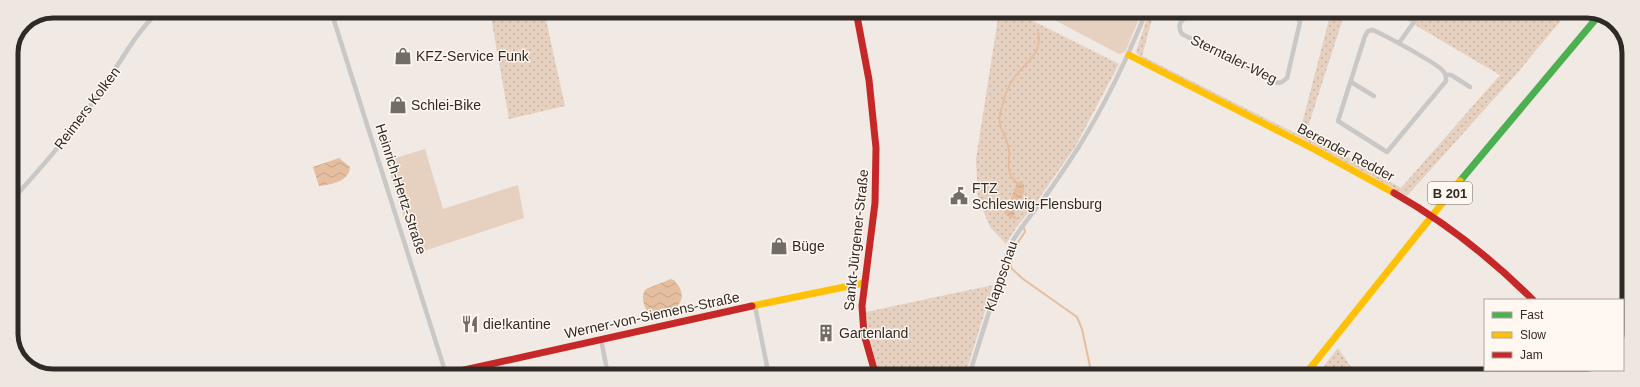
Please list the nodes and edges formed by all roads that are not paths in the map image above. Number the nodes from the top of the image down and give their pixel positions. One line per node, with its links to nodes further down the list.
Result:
1 (152, 18): 15 (street, Reimers Kolken)
2 (333, 18): 20 (street, Heinrich-Hertz-Straße)
3 (857, 18): 16 (street, Sankt-Jürgener-Straße)
4 (1144, 18): 10 (street)
5 (1185, 18): 6 (street, Sterntaler-Weg)
6 (1298, 18)
7 (1417, 18): 9 (street)
8 (1595, 19): 26 (street, B 201)
9 (1399, 44): 11 (street); 12 (street)
10 (1127, 58): 17 (street, Berender Redder); 25 (street, Klappschau)
11 (1446, 75): 12 (street); 13 (street)
12 (1351, 82): 14 (street)
13 (1470, 87)
14 (1374, 96)
15 (18, 193)
16 (864, 283): 18 (street, Werner-von-Siemens-Straße); 24 (street, Sankt-Jürgener-Straße)
17 (1532, 299)
18 (756, 306): 19 (street, Werner-von-Siemens-Straße); 23 (street)
19 (601, 339): 21 (street, Werner-von-Siemens-Straße); 22 (street)
20 (444, 369)
21 (468, 369)
22 (607, 369)
23 (768, 369)
24 (874, 369)
25 (970, 369)
26 (1310, 369)

